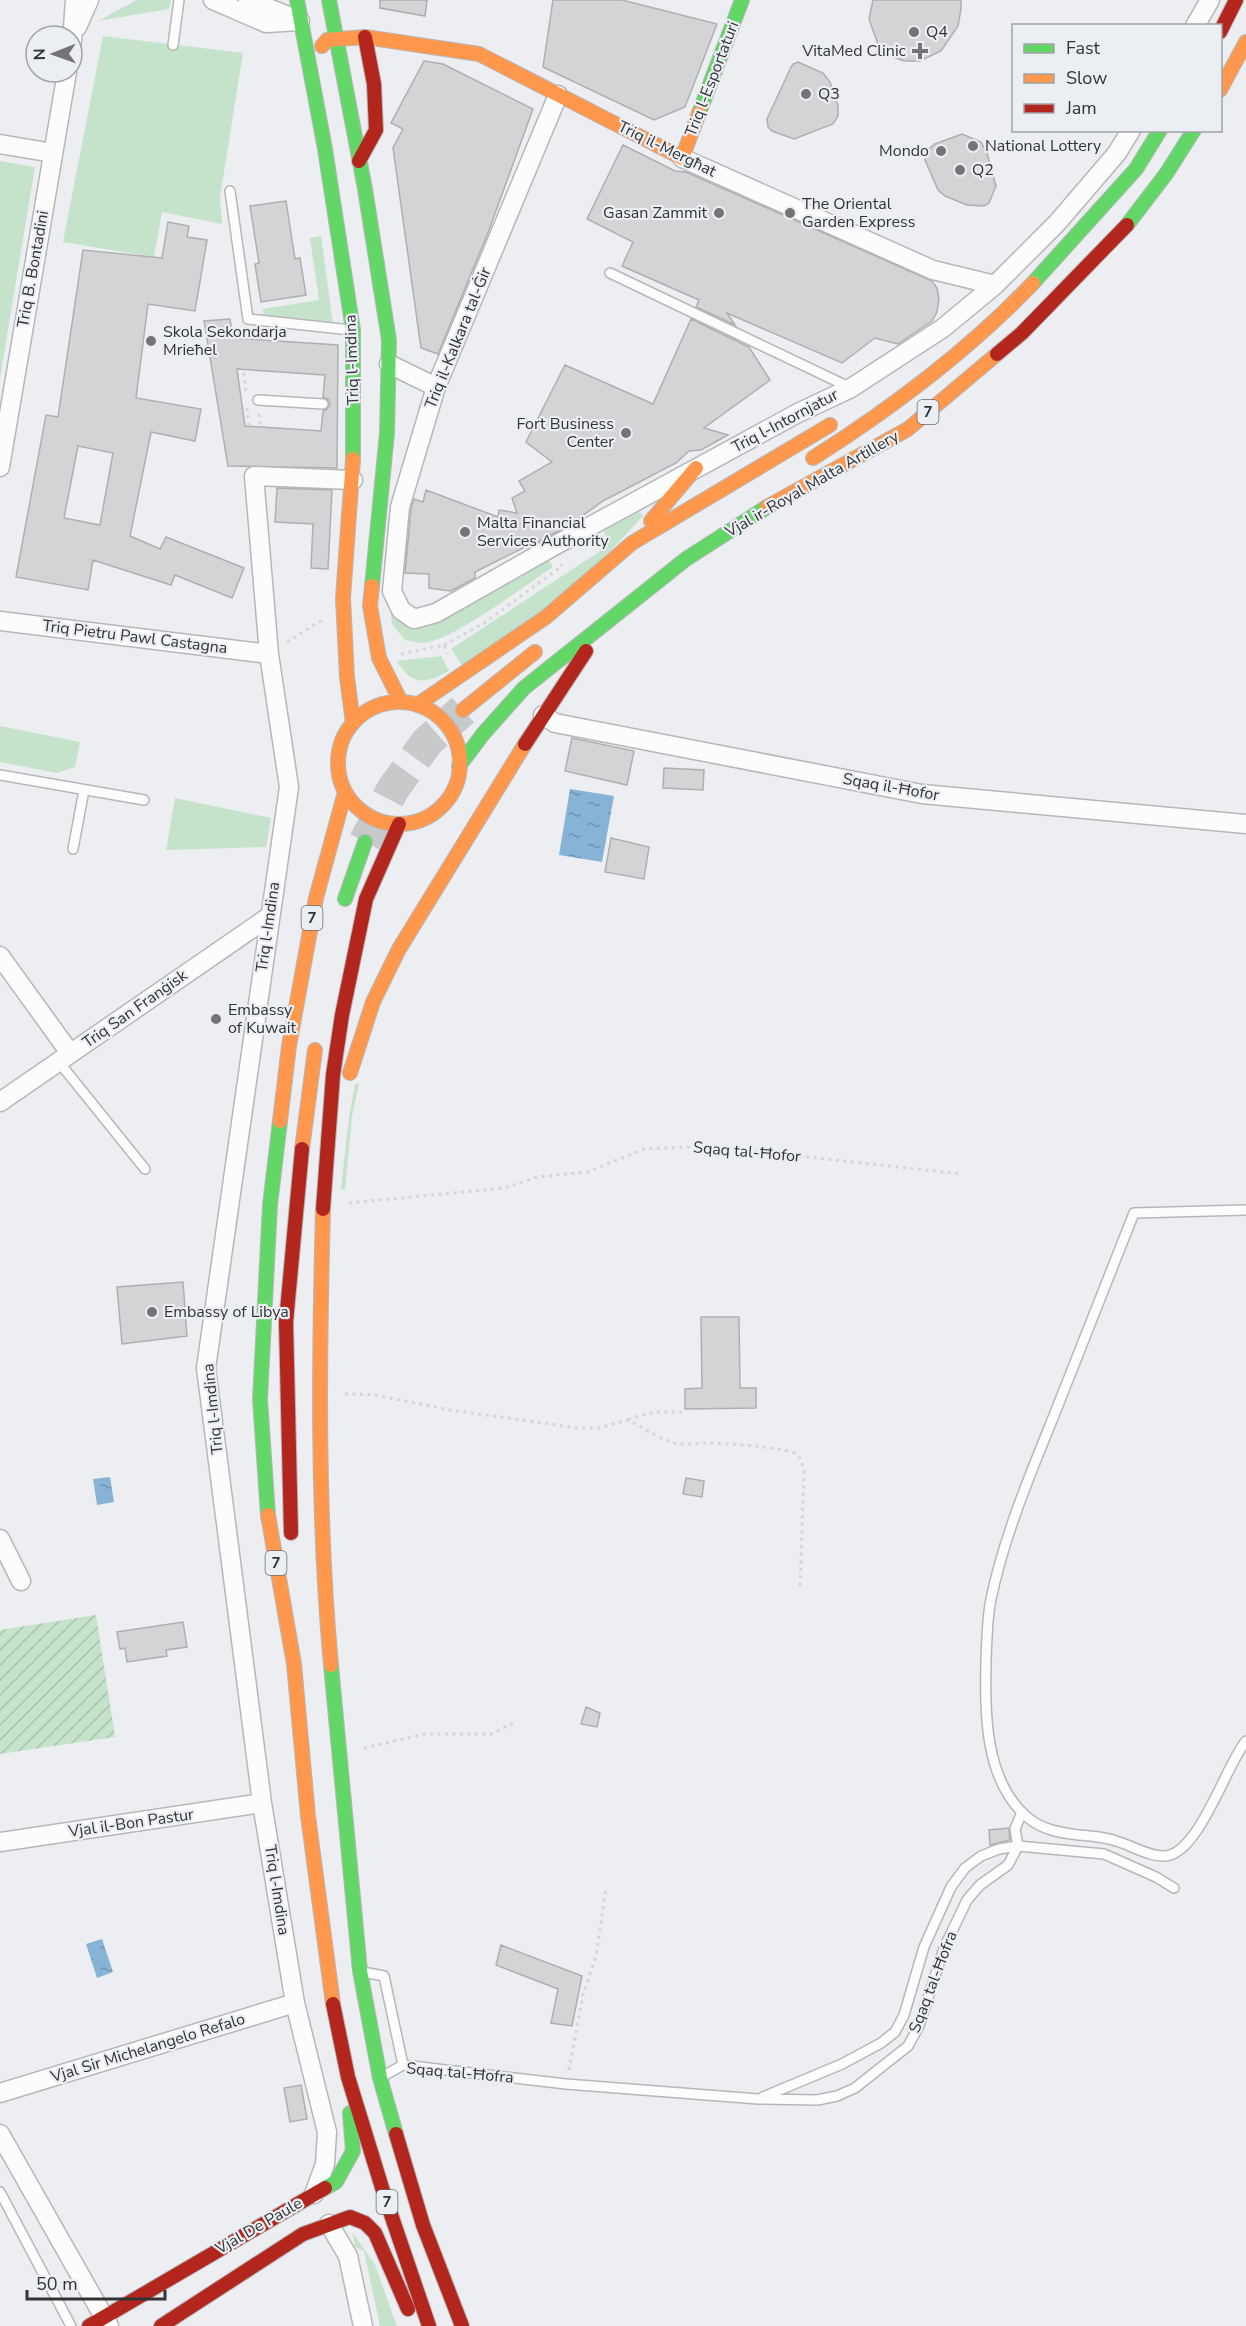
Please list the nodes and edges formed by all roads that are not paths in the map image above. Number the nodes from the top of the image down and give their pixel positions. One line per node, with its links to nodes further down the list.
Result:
1 (179, 0): 18 (lane)
2 (213, 0): 11 (street)
3 (248, 0): 11 (street)
4 (297, 0): 11 (main road, Triq l-Imdina)
5 (316, 0): 11 (main road)
6 (329, 0): 16 (main road)
7 (742, 0): 28 (main road, Triq l-Esportaturi)
8 (1236, 0): 14 (main road)
9 (89, 2): 12 (street)
10 (1203, 2): 13 (street)
11 (300, 21): 26 (main road, Triq l-Imdina)
12 (79, 24)
13 (1196, 24)
14 (1222, 30)
15 (365, 37): 16 (main road, Triq il-Mergħat); 21 (main road, Triq il-Mergħat); 29 (main road)
16 (336, 40): 26 (main road); 29 (main road)
17 (1246, 42): 20 (main road)
18 (173, 45)
19 (65, 84): 27 (street, Triq B. Bontadini)
20 (1222, 88)
21 (558, 95): 28 (main road, Triq il-Mergħat); 37 (street, Triq il-Kalkara tal-Ġir)
22 (1130, 132): 32 (street, Triq l-Intornjatur)
23 (1159, 132): 33 (main road, Vjal ir-Royal Malta Artillery / 7)
24 (1193, 132): 49 (main road, Vjal ir-Royal Malta Artillery / 7)
25 (0, 144): 27 (street)
26 (325, 149): 34 (main road, Triq l-Imdina)
27 (53, 153): 43 (street, Triq B. Bontadini)
28 (682, 158): 32 (street, Triq il-Mergħat)
29 (359, 161): 36 (main road)
30 (230, 191): 34 (lane)
31 (610, 273): 38 (lane)
32 (995, 285): 38 (street, Triq l-Intornjatur)
33 (1031, 285): 35 (main road, Vjal ir-Royal Malta Artillery); 42 (main road, Vjal ir-Royal Malta Artillery / 7)
34 (353, 330): 45 (main road, Triq l-Imdina)
35 (935, 354)
36 (389, 364): 37 (street); 52 (main road)
37 (436, 387): 47 (street, Triq il-Kalkara tal-Ġir)
38 (851, 388): 44 (street, Triq l-Intornjatur)
39 (258, 400): 40 (lane)
40 (323, 404)
41 (841, 418): 46 (main road)
42 (806, 463)
43 (0, 467)
44 (696, 468): 46 (main road); 47 (street, Triq l-Intornjatur)
45 (353, 480): 51 (street, Triq l-Imdina); 56 (main road, Triq l-Imdina)
46 (632, 543): 53 (main road)
47 (392, 591)
48 (0, 621): 51 (street, Triq Pietru Pawl Castagna)
49 (604, 625): 55 (main road); 57 (main road, Vjal ir-Royal Malta Artillery)
50 (550, 640): 54 (main road)
51 (269, 654): 67 (street, Triq l-Imdina)
52 (400, 702): 53 (main road); 56 (main road)
53 (417, 705): 57 (main road)
54 (463, 710)
55 (543, 716): 63 (street, Sqaq il-Ħofor); 73 (main road)
56 (353, 723): 59 (main road)
57 (459, 766): 62 (main road)
58 (0, 775): 60 (lane)
59 (343, 786): 62 (main road); 79 (main road, 7)
60 (84, 790): 61 (lane); 65 (lane)
61 (144, 800)
62 (399, 824): 73 (main road)
63 (1246, 824)
64 (365, 843): 66 (main road, 7)
65 (73, 849)
66 (342, 909)
67 (270, 915): 70 (street, Triq San Franġisk); 81 (street, Triq l-Imdina)
68 (0, 956): 70 (street)
69 (316, 1039): 76 (main road, 7)
70 (64, 1057): 71 (street, Triq San Franġisk); 72 (lane)
71 (0, 1102)
72 (145, 1169)
73 (325, 1186): 86 (main road, 7)
74 (1246, 1210): 82 (lane)
75 (0, 1539): 78 (street)
76 (291, 1546)
77 (292, 1570): 79 (main road, 7)
78 (21, 1581)
79 (294, 1664): 89 (main road, 7)
80 (1246, 1741): 82 (lane)
81 (262, 1803): 83 (street, Vjal il-Bon Pastur); 87 (street, Triq l-Imdina)
82 (1022, 1812): 84 (lane)
83 (0, 1842)
84 (1018, 1846): 85 (lane, Sqaq tal-Ħofra); 92 (lane, Sqaq tal-Ħofra); 92 (lane, Sqaq tal-Ħofra)
85 (1174, 1888)
86 (360, 1971): 88 (lane); 90 (main road, 7)
87 (296, 2002): 91 (street, Vjal Sir Michelangelo Refalo); 95 (street, Triq l-Imdina)
88 (403, 2065): 90 (lane, Sqaq tal-Ħofra); 92 (lane, Sqaq tal-Ħofra)
89 (348, 2077): 95 (main road, Vjal De Paule); 102 (main road, 7)
90 (380, 2078): 103 (main road, 7)
91 (0, 2093)
92 (758, 2099)
93 (0, 2134): 97 (street)
94 (0, 2192): 98 (lane)
95 (314, 2194): 97 (main road, Vjal De Paule)
96 (329, 2224): 99 (main road, Vjal De Paule); 100 (street); 101 (main road, Vjal De Paule)
97 (100, 2323)
98 (71, 2326)
99 (161, 2326)
100 (363, 2326)
101 (415, 2326)
102 (429, 2326)
103 (462, 2326)

